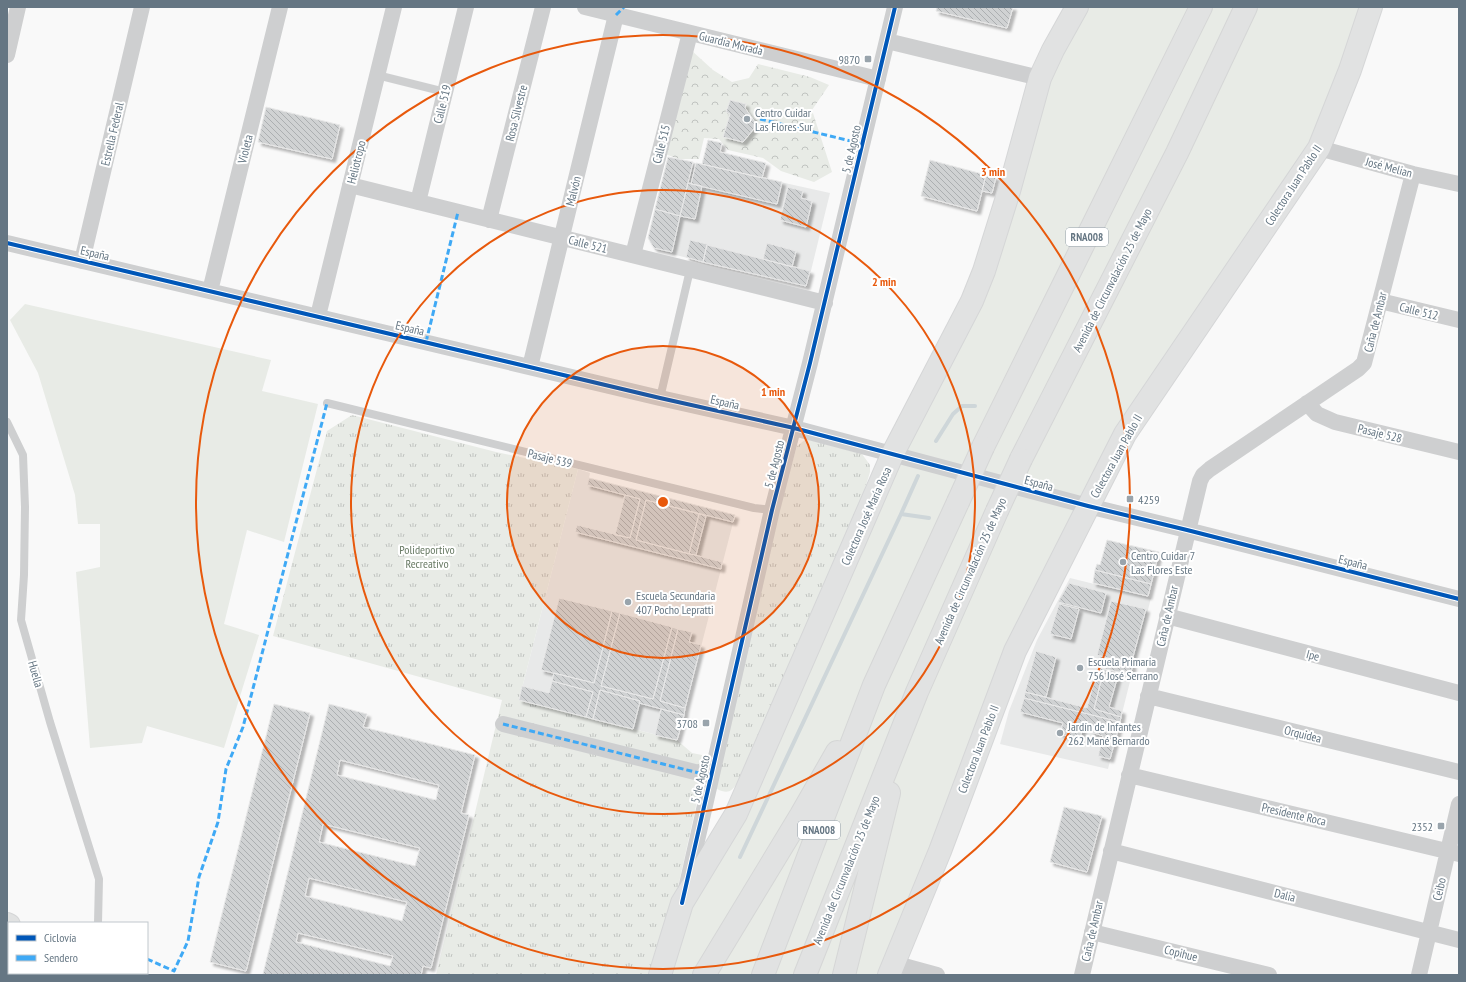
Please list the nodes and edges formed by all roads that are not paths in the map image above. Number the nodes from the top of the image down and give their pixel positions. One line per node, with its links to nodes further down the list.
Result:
1 (18, 7): 17 (street)
2 (142, 7): 32 (street, Estrella Federal)
3 (280, 7): 34 (street, Violeta)
4 (394, 7): 18 (street, Heliotropo)
5 (466, 7): 21 (street, Calle 519)
6 (543, 7): 28 (street, Rosa Silvestre)
7 (585, 7): 14 (street, Guardia Morada)
8 (896, 7): 16 (street, 5 de Agosto)
9 (1077, 7): 19 (main road, Colectora José María Rosa)
10 (1201, 7): 52 (main road, RNA008, bridge)
11 (1246, 7): 23 (main road, Avenida de Circunvalación 25 de Mayo / RNA008)
12 (1261, 7): 23 (main road)
13 (1371, 7): 22 (main road, Colectora Juan Pablo II)
14 (616, 15): 15 (street, Guardia Morada); 29 (street, Malvón)
15 (690, 33): 20 (street, Guardia Morada); 31 (street, Calle 515)
16 (887, 41): 19 (street); 20 (street, 5 de Agosto)
17 (7, 55)
18 (377, 75): 21 (lane); 26 (street, Heliotropo)
19 (1040, 78): 46 (main road, Colectora José María Rosa)
20 (878, 79): 36 (street, 5 de Agosto)
21 (445, 92): 27 (street, Calle 519)
22 (1319, 148): 24 (street, José Melian); 47 (main road, Colectora Juan Pablo II)
23 (1177, 153): 53 (main road, Avenida de Circunvalación 25 de Mayo / RNA008, bridge)
24 (1413, 174): 25 (street, José Melian); 35 (street, Caña de Ambar)
25 (1459, 184)
26 (350, 185): 27 (street, Calle 521); 37 (street, Heliotropo)
27 (418, 202): 28 (street, Calle 521)
28 (489, 220): 29 (street, Calle 521)
29 (562, 238): 31 (street, Calle 521); 39 (street, Malvón)
30 (7, 242): 32 (street, España)
31 (632, 255): 33 (street, Calle 521)
32 (82, 260): 34 (street, España)
33 (690, 270): 36 (street, Calle 521); 40 (lane)
34 (210, 291): 37 (street, España)
35 (1380, 301): 38 (street, Calle 512); 42 (street, Caña de Ambar)
36 (825, 303): 44 (street, 5 de Agosto)
37 (318, 316): 39 (street, España)
38 (1459, 320)
39 (530, 367): 40 (street, España)
40 (660, 398): 44 (street, España)
41 (327, 403): 48 (lane, Pasaje 539)
42 (1308, 403): 45 (street, Pasaje 528); 49 (street, Caña de Ambar)
43 (7, 422): 64 (lane, Huella)
44 (794, 428): 46 (street, España); 48 (street, 5 de Agosto)
45 (1459, 452)
46 (893, 453): 47 (street, España); 63 (main road, Colectora José María Rosa)
47 (1088, 506): 49 (street, España); 68 (main road, Colectora Juan Pablo II)
48 (772, 510): 59 (street, 5 de Agosto)
49 (1187, 530): 50 (street, España); 51 (street, Caña de Ambar)
50 (1459, 599)
51 (1167, 616): 54 (street, Ipe); 55 (street, Caña de Ambar)
52 (874, 685): 70 (main road); 71 (main road, RNA008)
53 (917, 692): 72 (main road, Avenida de Circunvalación 25 de Mayo / RNA008); 73 (main road)
54 (1459, 693)
55 (1148, 696): 57 (street, Orquidea); 58 (street, Caña de Ambar)
56 (502, 724): 59 (street)
57 (1459, 772)
58 (1129, 775): 61 (street, Caña de Ambar); 62 (street, Presidente Roca)
59 (712, 776): 63 (street, 5 de Agosto)
60 (1459, 804): 62 (street, Ceibo)
61 (1111, 851): 65 (street, Caña de Ambar); 66 (street, Dalia)
62 (1453, 852): 66 (street, Ceibo)
63 (682, 903): 69 (main road, Colectora José María Rosa)
64 (98, 922)
65 (1092, 932): 75 (street, Caña de Ambar); 76 (street, Copihue)
66 (1429, 932): 67 (street, Dalia); 77 (street, Ceibo)
67 (1459, 940)
68 (891, 969): 74 (street)
69 (660, 975)
70 (704, 975)
71 (763, 975)
72 (805, 975)
73 (844, 975)
74 (937, 975)
75 (1082, 975)
76 (1269, 975)
77 (1419, 975)

